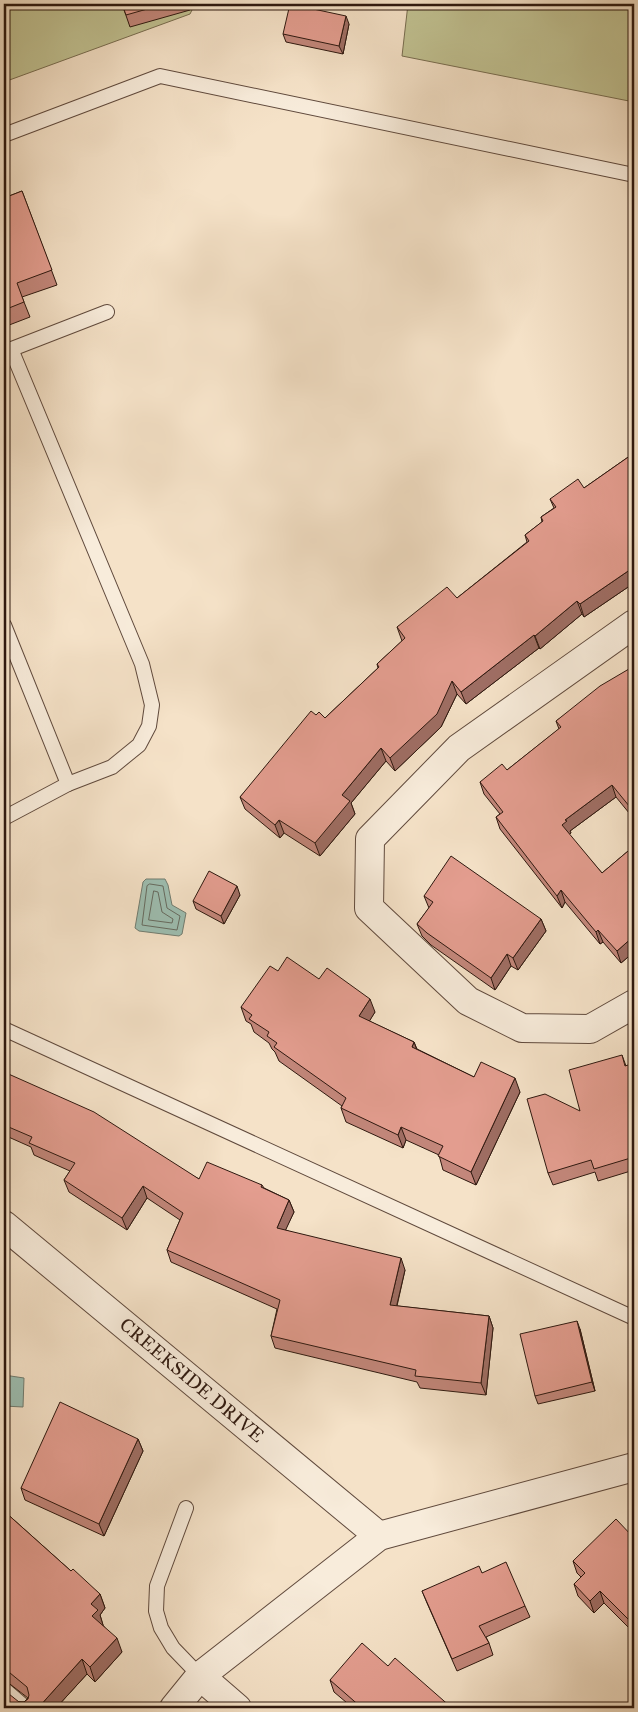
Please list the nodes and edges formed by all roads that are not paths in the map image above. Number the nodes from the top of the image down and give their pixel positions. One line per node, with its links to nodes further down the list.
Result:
1 (4, 135): 2 (lane)
2 (634, 175)
3 (106, 312): 4 (lane)
4 (7, 351): 7 (lane)
5 (634, 624): 9 (street)
6 (4, 625): 7 (lane)
7 (68, 784): 8 (lane)
8 (4, 818)
9 (634, 1004)
10 (4, 1029): 12 (lane)
11 (4, 1225): 15 (street, CREEKSIDE DRIVE)
12 (634, 1318)
13 (634, 1467): 15 (street)
14 (186, 1508): 16 (lane)
15 (379, 1536): 16 (street)
16 (200, 1676): 19 (street); 20 (street)
17 (4, 1689): 18 (lane)
18 (26, 1708)
19 (174, 1708)
20 (238, 1708)

